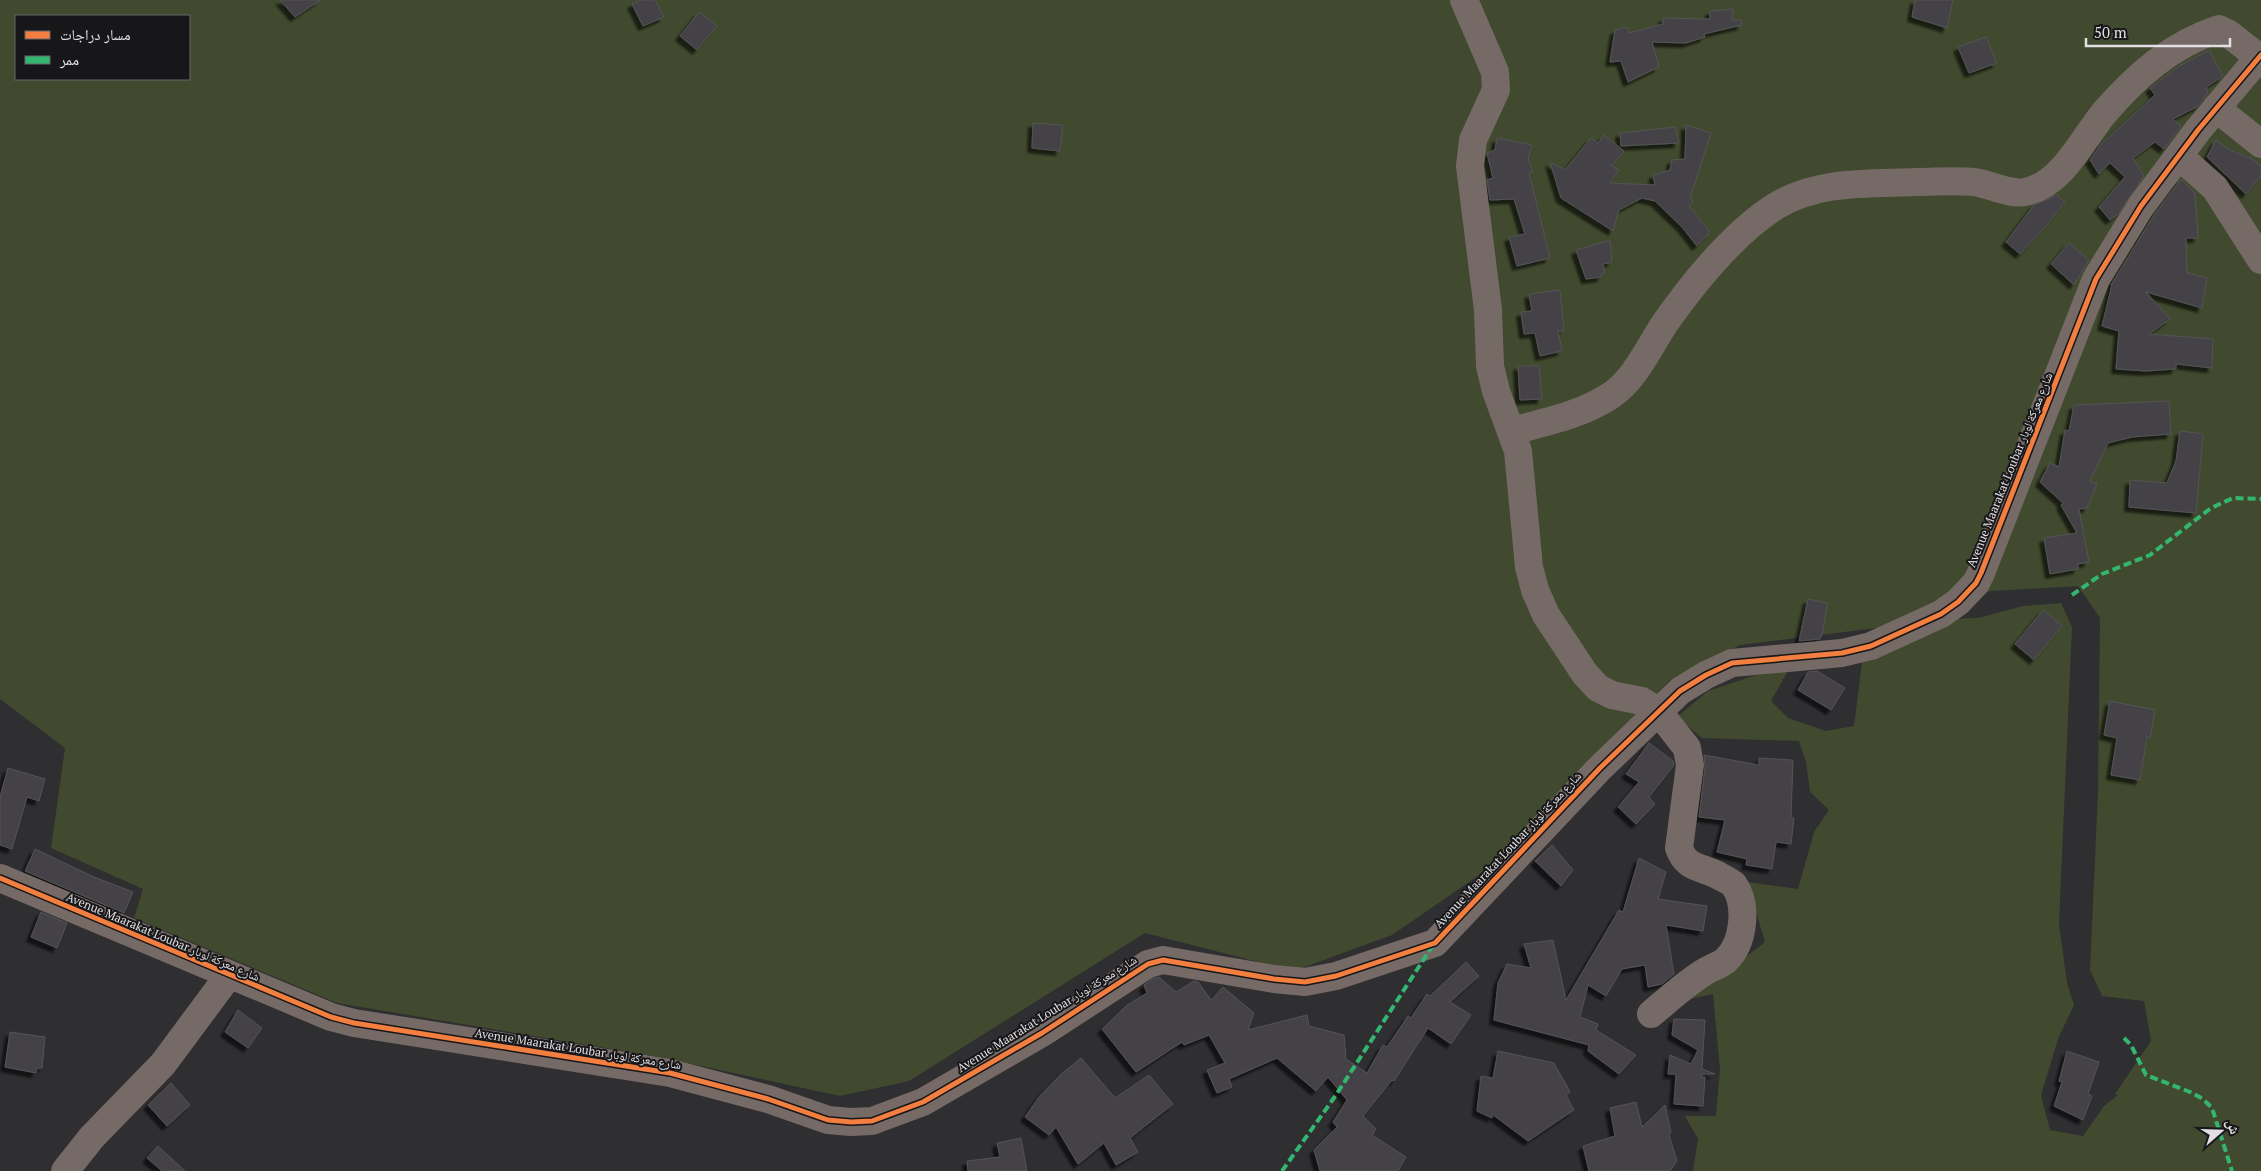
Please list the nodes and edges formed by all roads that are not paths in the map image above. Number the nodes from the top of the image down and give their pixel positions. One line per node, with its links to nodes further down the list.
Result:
1 (1464, 0): 7 (street)
2 (2260, 57): 3 (street, Avenue Maarakat Loubar شارع معركة لوبار); 7 (street)
3 (2216, 108): 4 (street); 5 (street, Avenue Maarakat Loubar شارع معركة لوبار)
4 (2261, 144)
5 (2179, 156): 6 (street); 8 (street, Avenue Maarakat Loubar شارع معركة لوبار)
6 (2261, 260)
7 (1512, 431): 8 (street)
8 (1658, 711): 10 (street, Avenue Maarakat Loubar شارع معركة لوبار); 11 (street)
9 (0, 878): 10 (street, Avenue Maarakat Loubar شارع معركة لوبار)
10 (229, 975): 12 (street)
11 (1651, 1014)
12 (65, 1171)

